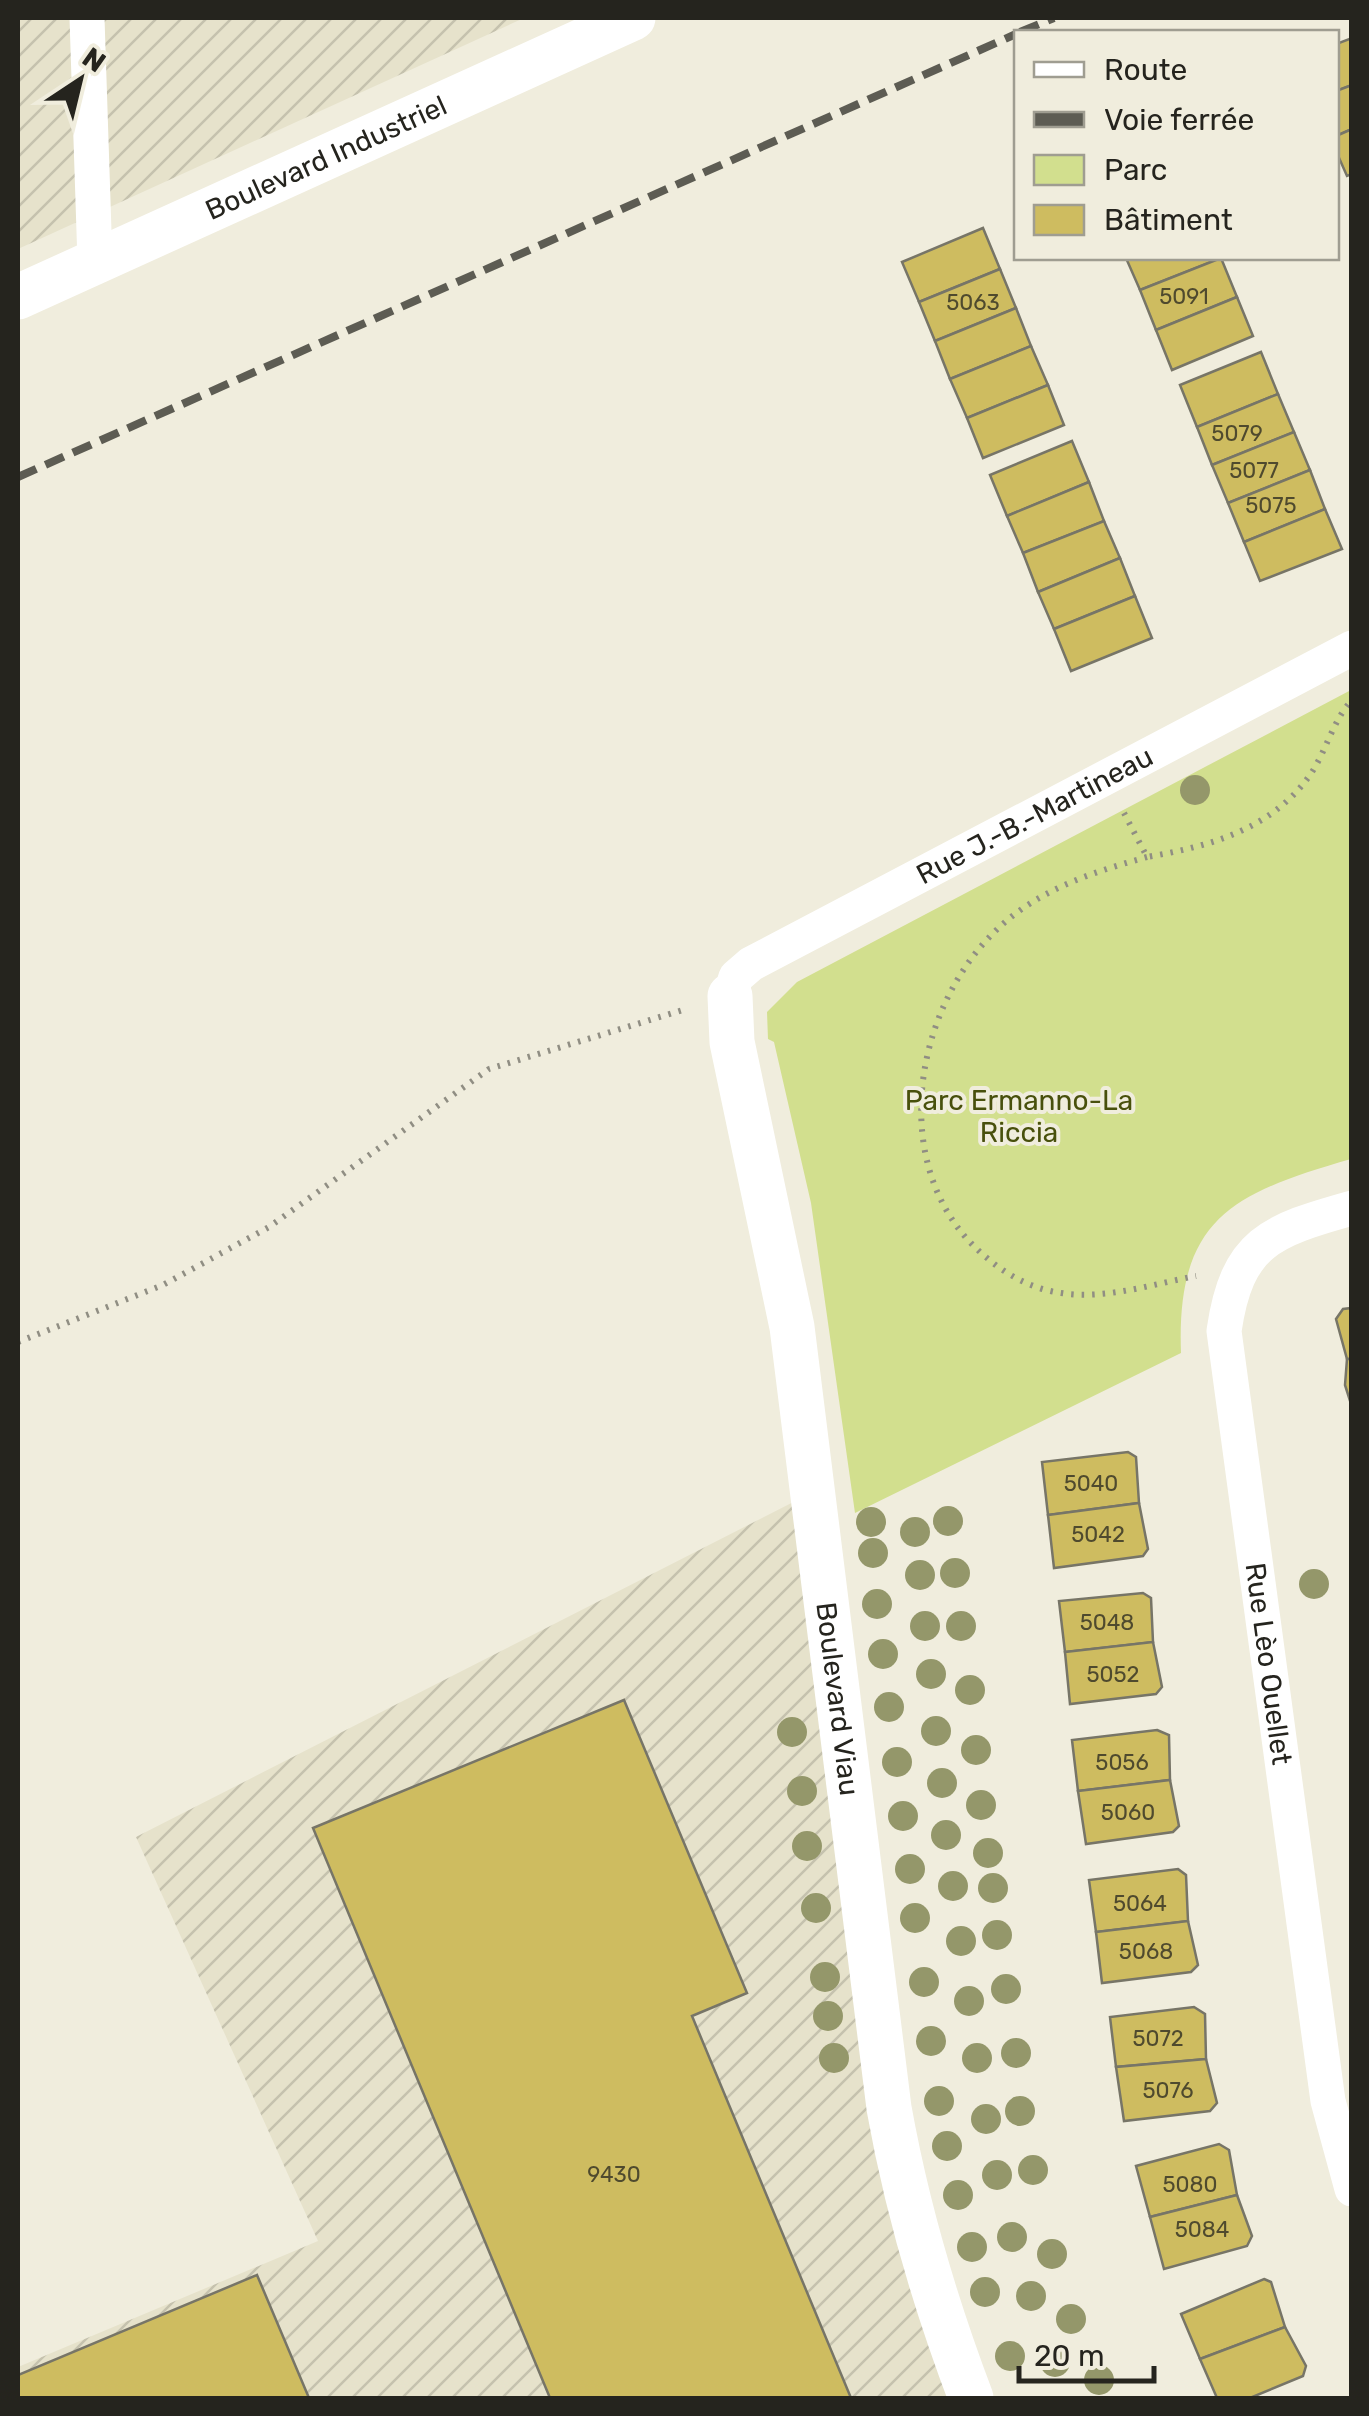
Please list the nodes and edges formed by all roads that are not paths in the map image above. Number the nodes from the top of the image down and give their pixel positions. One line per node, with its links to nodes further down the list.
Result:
1 (87, 18): 3 (street)
2 (630, 18): 3 (street, Boulevard Industriel)
3 (95, 262): 4 (street, Boulevard Industriel)
4 (18, 297)
5 (1352, 648): 6 (street, Rue J.-B.-Martineau)
6 (730, 996): 9 (street, Boulevard Viau)
7 (1352, 1208): 8 (street, Rue Lèo Ouellet)
8 (1352, 2189)
9 (971, 2398)

